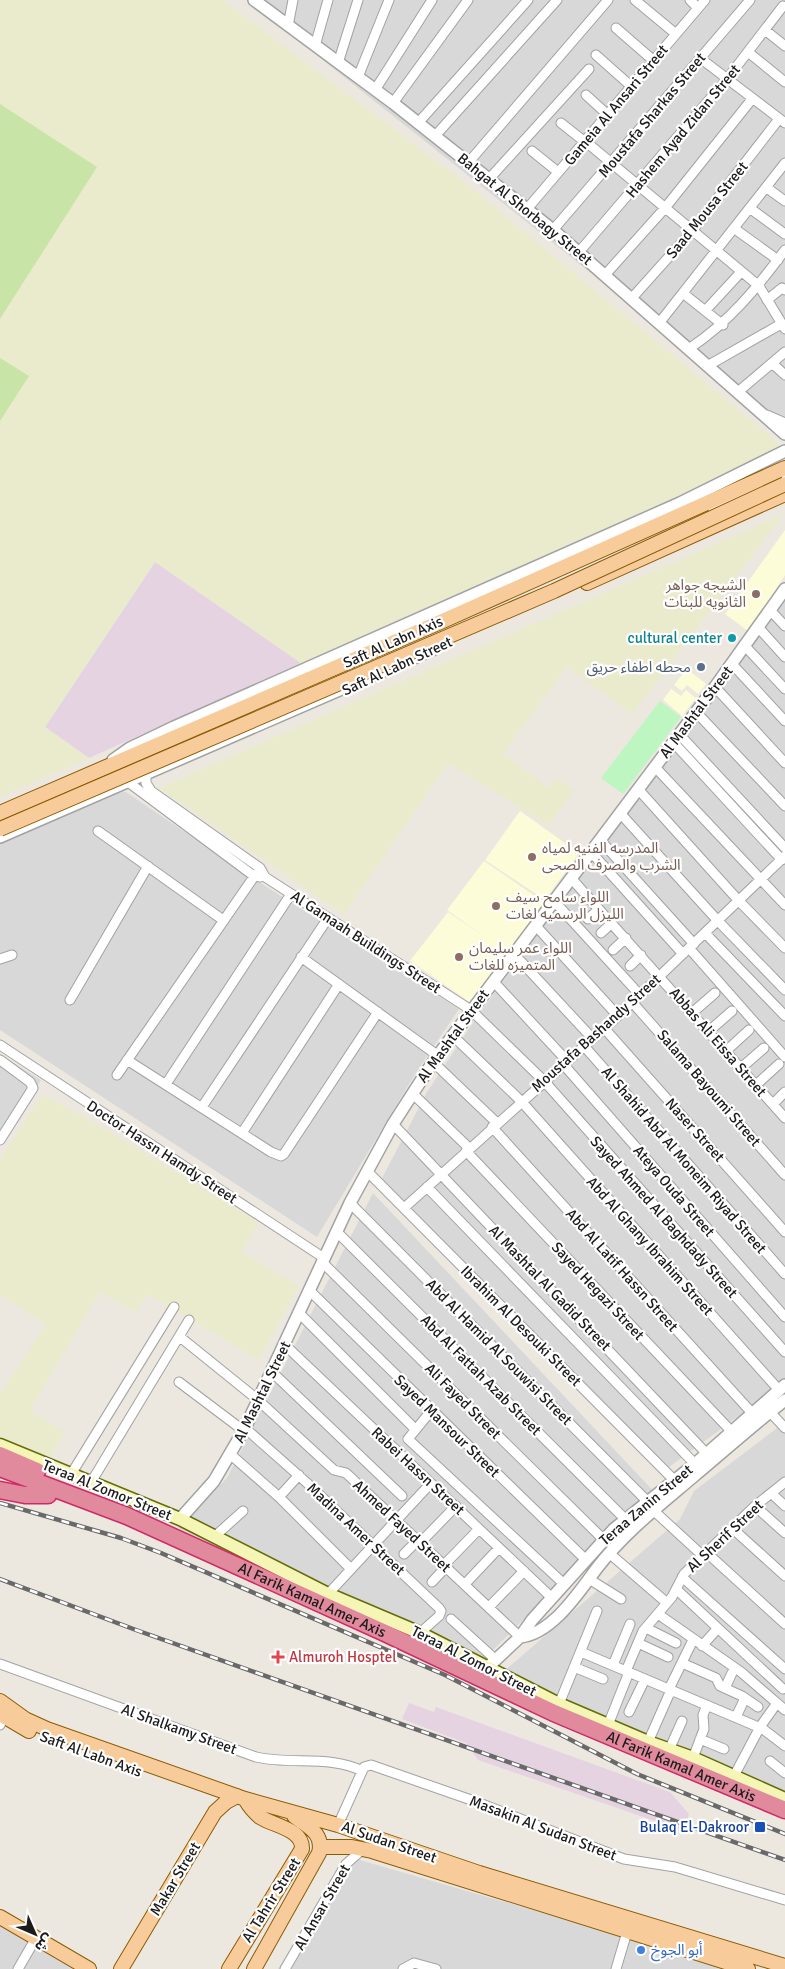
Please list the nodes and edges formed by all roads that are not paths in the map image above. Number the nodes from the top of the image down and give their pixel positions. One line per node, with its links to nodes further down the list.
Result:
1 (254, 0): 17 (street, Bahgat Al Shorbagy Street)
2 (293, 0): 17 (street)
3 (328, 0): 21 (street)
4 (358, 0): 27 (street)
5 (389, 0): 29 (street)
6 (432, 0): 33 (street)
7 (468, 0): 36 (street)
8 (528, 0): 39 (street)
9 (557, 0): 41 (street)
10 (608, 0): 45 (street)
11 (635, 0): 20 (street)
12 (690, 0): 16 (street)
13 (705, 0): 16 (street, Gameia Al Ansari Street)
14 (750, 0): 25 (street, Moustafa Sharkas Street)
15 (781, 4): 19 (street, Hashem Ayad Zidan Street)
16 (698, 8): 20 (street, Gameia Al Ansari Street)
17 (288, 26): 21 (street, Bahgat Al Shorbagy Street)
18 (616, 28): 26 (street)
19 (765, 30): 22 (street); 23 (street, Hashem Ayad Zidan Street)
20 (676, 34): 26 (street, Gameia Al Ansari Street)
21 (315, 46): 27 (street, Bahgat Al Shorbagy Street)
22 (785, 46)
23 (748, 52): 30 (street, Hashem Ayad Zidan Street); 31 (street)
24 (596, 55): 32 (street)
25 (700, 58): 30 (street); 44 (street, Moustafa Sharkas Street)
26 (654, 61): 32 (street, Gameia Al Ansari Street)
27 (338, 63): 29 (street, Bahgat Al Shorbagy Street)
28 (589, 69): 48 (street)
29 (358, 77): 33 (street, Bahgat Al Shorbagy Street)
30 (727, 79): 35 (street); 49 (street, Hashem Ayad Zidan Street)
31 (785, 82)
32 (632, 87): 37 (street, Gameia Al Ansari Street)
33 (375, 90): 36 (street, Bahgat Al Shorbagy Street)
34 (586, 95): 37 (street)
35 (752, 99): 38 (street); 52 (street)
36 (393, 103): 39 (street, Bahgat Al Shorbagy Street)
37 (608, 115): 42 (street, Gameia Al Ansari Street)
38 (782, 121): 57 (street, Saad Mousa Street)
39 (418, 123): 41 (street, Bahgat Al Shorbagy Street)
40 (561, 123): 42 (street)
41 (435, 136): 45 (street, Bahgat Al Shorbagy Street)
42 (585, 142): 44 (street); 47 (street, Gameia Al Ansari Street)
43 (532, 151): 47 (street)
44 (610, 162): 49 (street); 56 (street, Moustafa Sharkas Street)
45 (468, 163): 48 (street, Bahgat Al Shorbagy Street)
46 (785, 164): 50 (street)
47 (558, 172): 53 (street, Gameia Al Ansari Street)
48 (489, 180): 53 (street, Bahgat Al Shorbagy Street)
49 (638, 185): 52 (street); 60 (street, Hashem Ayad Zidan Street)
50 (767, 188): 51 (street); 54 (street)
51 (785, 201)
52 (665, 208): 57 (street); 64 (street)
53 (527, 209): 56 (street, Bahgat Al Shorbagy Street)
54 (751, 209): 55 (street); 58 (street)
55 (735, 229): 61 (street); 62 (street)
56 (553, 230): 60 (street, Bahgat Al Shorbagy Street)
57 (692, 231): 61 (street); 68 (street, Saad Mousa Street)
58 (785, 234)
59 (785, 250): 62 (street)
60 (579, 252): 64 (street, Bahgat Al Shorbagy Street)
61 (717, 252): 63 (street); 67 (street)
62 (778, 260): 65 (street)
63 (741, 272): 65 (street); 70 (street)
64 (605, 275): 68 (street, Bahgat Al Shorbagy Street)
65 (759, 286): 69 (street); 72 (street)
66 (785, 290): 69 (street)
67 (684, 294): 70 (street); 71 (street)
68 (632, 298): 71 (street, Bahgat Al Shorbagy Street)
69 (768, 300): 73 (street)
70 (705, 311): 72 (street)
71 (660, 322): 74 (street, Bahgat Al Shorbagy Street)
72 (723, 325): 74 (street)
73 (783, 327): 77 (street)
74 (690, 348): 77 (street, Bahgat Al Shorbagy Street)
75 (785, 352): 76 (street)
76 (772, 363): 78 (street); 79 (street)
77 (709, 364): 79 (street, Bahgat Al Shorbagy Street)
78 (785, 375)
79 (739, 391): 80 (street, Bahgat Al Shorbagy Street)
80 (764, 414): 81 (street); 82 (street, Bahgat Al Shorbagy Street)
81 (785, 423)
82 (785, 434)
83 (785, 451): 103 (street)
84 (785, 468): 103 (main road, Saft Al Labn Axis)
85 (785, 476): 104 (street, Saft Al Labn Street)
86 (785, 484): 89 (main road, Saft Al Labn Axis, bridge)
87 (785, 494): 89 (main road, bridge)
88 (785, 588): 90 (street, Al Mashtal Street)
89 (554, 591): 110 (main road, Saft Al Labn Axis, bridge)
90 (770, 610): 91 (street); 92 (street, Al Mashtal Street)
91 (785, 626)
92 (758, 627): 93 (street, Al Mashtal Street); 94 (street)
93 (745, 646): 95 (street, Al Mashtal Street); 97 (street)
94 (785, 657)
95 (732, 664): 96 (street, Al Mashtal Street); 99 (street)
96 (715, 687): 98 (street, Al Mashtal Street); 101 (street)
97 (785, 689)
98 (696, 712): 100 (street, Al Mashtal Street); 107 (street)
99 (785, 721)
100 (676, 738): 102 (street, Al Mashtal Street); 114 (street); 116 (street)
101 (785, 764)
102 (654, 767): 106 (street, Al Mashtal Street); 122 (street)
103 (102, 769): 108 (main road, Saft Al Labn Axis)
104 (146, 775): 105 (street, Saft Al Labn Street); 118 (street, Al Gamaah Buildings Street)
105 (128, 782): 112 (street, Saft Al Labn Street); 119 (street)
106 (638, 789): 109 (street, Al Mashtal Street); 125 (street)
107 (785, 806)
108 (0, 813)
109 (620, 813): 113 (street, Al Mashtal Street); 131 (street)
110 (0, 829)
111 (98, 831): 117 (street)
112 (0, 838)
113 (600, 840): 115 (street, Al Mashtal Street); 137 (street)
114 (785, 848)
115 (591, 852): 121 (street, Al Mashtal Street); 137 (street)
116 (783, 858): 122 (street, Moustafa Bashandy Street)
117 (148, 866): 130 (street); 152 (street)
118 (260, 868): 119 (street); 120 (street, Al Gamaah Buildings Street)
119 (254, 876): 120 (street, Al Gamaah Buildings Street); 130 (street)
120 (265, 877): 123 (street, Al Gamaah Buildings Street)
121 (571, 878): 124 (street, Al Mashtal Street); 127 (street, Abbas Ali Eissa Street)
122 (761, 881): 125 (street, Moustafa Bashandy Street); 126 (street)
123 (291, 894): 128 (street, Al Gamaah Buildings Street); 177 (street)
124 (554, 902): 133 (street, Al Mashtal Street); 151 (street)
125 (739, 902): 131 (street, Moustafa Bashandy Street); 138 (street)
126 (785, 906)
127 (599, 909): 129 (street); 132 (street, Abbas Ali Eissa Street)
128 (328, 918): 143 (street); 154 (street, Al Gamaah Buildings Street)
129 (588, 919)
130 (223, 920): 171 (street)
131 (718, 921): 135 (street, Moustafa Bashandy Street); 149 (street)
132 (612, 923): 134 (street); 136 (street, Abbas Ali Eissa Street)
133 (536, 926): 140 (street, Al Mashtal Street); 158 (street)
134 (601, 933)
135 (705, 933): 137 (street, Moustafa Bashandy Street); 159 (street)
136 (626, 938): 139 (street); 142 (street, Abbas Ali Eissa Street)
137 (688, 948): 146 (street, Moustafa Bashandy Street); 172 (street)
138 (785, 948)
139 (613, 950)
140 (514, 954): 147 (street, Al Mashtal Street); 164 (street)
141 (12, 955): 144 (street)
142 (641, 955): 145 (street); 146 (street, Abbas Ali Eissa Street)
143 (301, 958): 148 (street, Abd Al Latif Hassn Street); 183 (street)
144 (0, 959)
145 (630, 966)
146 (659, 976): 151 (street, Moustafa Bashandy Street); 157 (street, Abbas Ali Eissa Street)
147 (493, 981): 154 (street, Al Mashtal Street); 173 (street, Ateya Ouda Street)
148 (339, 984): 156 (street, Abd Al Latif Hassn Street); 187 (street)
149 (785, 990)
150 (715, 993): 157 (street)
151 (640, 995): 153 (street, Moustafa Bashandy Street)
152 (70, 1000)
153 (632, 1002): 158 (street, Moustafa Bashandy Street); 192 (street, Salama Bayoumi Street)
154 (469, 1009): 163 (street, Al Mashtal Street); 176 (street, Al Gamaah Buildings Street)
155 (732, 1011): 162 (street)
156 (378, 1012): 169 (street, Abd Al Latif Hassn Street); 187 (street)
157 (692, 1013): 162 (street, Abbas Ali Eissa Street)
158 (618, 1016): 160 (street, Moustafa Bashandy Street)
159 (785, 1016)
160 (604, 1028): 164 (street, Moustafa Bashandy Street); 197 (street, Naser Street)
161 (749, 1030): 168 (street)
162 (709, 1031): 168 (street, Abbas Ali Eissa Street)
163 (452, 1035): 169 (street, Al Mashtal Street); 181 (street, Abd Al Ghany Ibrahim Street)
164 (592, 1038): 166 (street, Moustafa Bashandy Street)
165 (0, 1045): 198 (street, Doctor Hassn Hamdy Street)
166 (584, 1046): 173 (street, Moustafa Bashandy Street); 199 (street, Al Shahid Abd Al Moneim Riyad Street)
167 (764, 1048): 174 (street)
168 (726, 1051): 174 (street, Abbas Ali Eissa Street)
169 (435, 1059): 180 (street, Al Mashtal Street); 186 (street, Abd Al Latif Hassn Street)
170 (0, 1060): 188 (street)
171 (127, 1060): 175 (street); 177 (street)
172 (782, 1061): 178 (street)
173 (565, 1063): 176 (street, Moustafa Bashandy Street); 203 (street, Ateya Ouda Street)
174 (741, 1068): 178 (street, Abbas Ali Eissa Street)
175 (117, 1075)
176 (544, 1082): 181 (street, Moustafa Bashandy Street); 207 (street, Sayed Ahmed Al Baghdady Street)
177 (166, 1084): 183 (street)
178 (756, 1085): 182 (street, Abbas Ali Eissa Street)
179 (785, 1092): 182 (street)
180 (412, 1093): 185 (street, Al Mashtal Street); 189 (street, Sayed Hegazi Street)
181 (521, 1101): 186 (street, Moustafa Bashandy Street); 210 (street, Abd Al Ghany Ibrahim Street)
182 (773, 1104): 184 (street, Abbas Ali Eissa Street)
183 (202, 1107): 187 (street)
184 (785, 1118)
185 (393, 1124): 190 (street, Al Mashtal Street); 191 (street, Al Mashtal Al Gadid Street)
186 (494, 1125): 189 (street, Moustafa Bashandy Street); 214 (street, Abd Al Latif Hassn Street)
187 (242, 1133)
188 (0, 1140)
189 (467, 1150): 191 (street, Moustafa Bashandy Street); 218 (street, Sayed Hegazi Street)
190 (367, 1170): 194 (street, Al Mashtal Street); 195 (street, Ibrahim Al Desouki Street)
191 (441, 1173): 193 (street, Moustafa Bashandy Street); 221 (street, Al Mashtal Al Gadid Street)
192 (785, 1175)
193 (427, 1187): 195 (street, Moustafa Bashandy Street); 223 (street)
194 (350, 1203): 196 (street, Al Mashtal Street); 238 (street, Abd Al Hamid Al Souwisi Street)
195 (404, 1208): 228 (street, Ibrahim Al Desouki Street)
196 (336, 1231): 198 (street, Al Mashtal Street); 243 (street, Abd Al Fattah Azab Street)
197 (785, 1232)
198 (323, 1260): 200 (street, Al Mashtal Street); 250 (street, Ali Fayed Street)
199 (785, 1274)
200 (310, 1291): 202 (street, Al Mashtal Street); 212 (street, Sayed Mansour Street)
201 (174, 1306): 227 (street)
202 (300, 1314): 206 (street, Al Mashtal Street); 217 (street)
203 (785, 1317)
204 (189, 1320): 205 (street)
205 (180, 1337): 211 (street, Ahmed Fayed Street); 230 (street)
206 (285, 1345): 208 (street, Al Mashtal Street); 231 (street, Rabei Hassn Street)
207 (785, 1352)
208 (272, 1372): 211 (street, Al Mashtal Street); 235 (street)
209 (179, 1382): 216 (street, Madina Amer Street)
210 (783, 1392): 213 (street, Teraa Zanin Street); 214 (street, Teraa Zanin Street)
211 (258, 1400): 216 (street, Al Mashtal Street); 244 (street, Ahmed Fayed Street)
212 (431, 1411): 217 (street); 257 (street, Sayed Mansour Street)
213 (770, 1412): 215 (street); 238 (street, Teraa Zanin Street)
214 (752, 1413): 218 (street, Teraa Zanin Street)
215 (785, 1428)
216 (244, 1429): 220 (street, Al Mashtal Street); 225 (street, Madina Amer Street)
217 (415, 1430): 266 (street)
218 (731, 1431): 221 (street, Teraa Zanin Street)
219 (0, 1446): 227 (main road, Teraa Al Zomor Street)
220 (230, 1454): 236 (street); 242 (street, Al Mashtal Street)
221 (707, 1454): 223 (street, Teraa Zanin Street)
222 (0, 1455): 227 (highway)
223 (695, 1464): 228 (street, Teraa Zanin Street)
224 (0, 1468): 247 (highway, Al Farik Kamal Amer Axis)
225 (299, 1475): 236 (street); 252 (street, Madina Amer Street)
226 (0, 1478): 234 (highway, Al Farik Kamal Amer Axis)
227 (64, 1478): 230 (main road, Teraa Al Zomor Street); 247 (highway)
228 (675, 1481): 238 (street, Teraa Zanin Street)
229 (785, 1482): 233 (street, Al Sherif Street)
230 (90, 1484): 242 (main road, Teraa Al Zomor Street)
231 (431, 1484): 237 (street, Rabei Hassn Street); 244 (street)
232 (0, 1490): 234 (highway)
233 (771, 1493): 239 (street, Al Sherif Street); 240 (street)
234 (48, 1495): 329 (highway, Al Farik Kamal Amer Axis)
235 (402, 1496)
236 (279, 1497): 259 (street)
237 (456, 1506): 246 (street, Rabei Hassn Street); 251 (street)
238 (650, 1506): 243 (street, Teraa Zanin Street); 255 (street, Teraa Zanin Street); 256 (street, Abd Al Hamid Al Souwisi Street)
239 (756, 1506): 245 (street, Al Sherif Street); 248 (street)
240 (785, 1506)
241 (242, 1511): 249 (street)
242 (180, 1519): 249 (main road, Teraa Al Zomor Street)
243 (625, 1519): 250 (street, Teraa Zanin Street)
244 (397, 1521): 251 (street, Ahmed Fayed Street); 252 (street)
245 (732, 1528): 256 (street, Al Sherif Street); 261 (street)
246 (479, 1529): 253 (street, Rabei Hassn Street); 258 (street)
247 (158, 1530): 327 (highway, Al Farik Kamal Amer Axis)
248 (785, 1533)
249 (214, 1537): 268 (main road, Teraa Al Zomor Street)
250 (604, 1540): 257 (street, Teraa Zanin Street)
251 (418, 1542): 254 (street); 258 (street, Ahmed Fayed Street)
252 (374, 1546): 259 (street); 280 (street, Madina Amer Street)
253 (500, 1548): 260 (street, Rabei Hassn Street); 265 (street)
254 (404, 1554)
255 (609, 1554): 263 (street, Teraa Zanin Street); 271 (street)
256 (705, 1554): 262 (street, Al Sherif Street); 277 (street, Abd Al Hamid Al Souwisi Street)
257 (586, 1560): 266 (street, Teraa Zanin Street)
258 (445, 1566): 264 (street); 265 (street, Ahmed Fayed Street)
259 (352, 1570): 268 (street)
260 (524, 1571): 269 (street, Rabei Hassn Street); 272 (street)
261 (785, 1576)
262 (682, 1577): 267 (street, Al Sherif Street); 293 (street)
263 (589, 1579): 270 (street); 281 (street, Teraa Zanin Street)
264 (432, 1582)
265 (465, 1584): 272 (street, Ahmed Fayed Street)
266 (564, 1584): 269 (street, Teraa Zanin Street)
267 (676, 1589): 271 (street, Al Sherif Street); 279 (street)
268 (328, 1594): 280 (main road, Teraa Al Zomor Street)
269 (552, 1597): 281 (street, Teraa Zanin Street)
270 (621, 1599)
271 (667, 1603): 274 (street, Al Sherif Street)
272 (489, 1607): 281 (street, Ahmed Fayed Street)
273 (598, 1612): 286 (street)
274 (658, 1614): 278 (street, Al Sherif Street); 282 (street)
275 (451, 1619): 288 (street)
276 (630, 1624): 291 (street)
277 (785, 1624)
278 (646, 1628): 283 (street, Al Sherif Street); 284 (street)
279 (718, 1628): 285 (street); 299 (street)
280 (420, 1633): 288 (main road, Teraa Al Zomor Street)
281 (520, 1637): 288 (street, Teraa Zanin Street)
282 (693, 1640): 285 (street); 289 (street)
283 (638, 1643): 287 (street); 294 (street, Al Sherif Street)
284 (676, 1643)
285 (702, 1646): 303 (street)
286 (580, 1652): 291 (street); 292 (street)
287 (668, 1657)
288 (492, 1663): 304 (main road, Teraa Al Zomor Street)
289 (682, 1663): 298 (street); 300 (street)
290 (0, 1664): 321 (street, Al Shalkamy Street)
291 (613, 1665): 294 (street)
292 (574, 1666): 296 (street); 304 (street)
293 (785, 1668)
294 (628, 1671): 297 (street); 312 (street, Al Sherif Street)
295 (732, 1673): 298 (street)
296 (603, 1679)
297 (645, 1679): 300 (street); 308 (street)
298 (724, 1688): 301 (street)
299 (784, 1688): 303 (street)
300 (670, 1690): 305 (street); 315 (street)
301 (745, 1698): 306 (street); 309 (street)
302 (0, 1701): 324 (main road, Al Sudan Street)
303 (775, 1702): 307 (street); 313 (street)
304 (559, 1704): 312 (main road, Teraa Al Zomor Street)
305 (707, 1705): 309 (street); 314 (street)
306 (758, 1707)
307 (785, 1710)
308 (629, 1712)
309 (736, 1718): 313 (street)
310 (0, 1721): 324 (main road, Saft Al Labn Axis)
311 (682, 1721): 318 (street)
312 (608, 1725): 315 (main road, Teraa Al Zomor Street)
313 (760, 1727): 316 (street); 323 (street)
314 (700, 1739): 317 (street); 319 (street)
315 (648, 1742): 318 (main road, Teraa Al Zomor Street)
316 (785, 1746)
317 (724, 1749)
318 (669, 1750): 319 (main road, Teraa Al Zomor Street)
319 (693, 1758): 323 (main road, Teraa Al Zomor Street)
320 (770, 1761): 322 (street)
321 (362, 1771): 330 (street); 334 (street, Masakin Al Sudan Street)
322 (785, 1773)
323 (734, 1776): 326 (main road, Teraa Al Zomor Street)
324 (186, 1779): 325 (main road, Al Sudan Street)
325 (241, 1797): 328 (main road, Al Sudan Street); 331 (main road, Al Tahrir Street); 343 (main road, Makar Street)
326 (785, 1799)
327 (785, 1810)
328 (288, 1811): 330 (main road, Al Sudan Street); 331 (main road); 332 (main road)
329 (785, 1817)
330 (338, 1824): 340 (main road, Al Sudan Street)
331 (294, 1833): 339 (main road, Al Tahrir Street)
332 (321, 1847): 333 (main road, Al Sudan Street); 338 (main road, Al Tahrir Street)
333 (363, 1849): 336 (main road, Al Sudan Street); 345 (street, Al Ansar Street)
334 (785, 1900)
335 (0, 1917): 337 (main road)
336 (627, 1932): 348 (street); 349 (main road, Al Sudan Street)
337 (36, 1938): 341 (street); 342 (main road)
338 (264, 1948): 339 (main road); 344 (main road, Al Tahrir Street)
339 (232, 1964)
340 (785, 1966)
341 (18, 1969)
342 (89, 1969)
343 (121, 1969)
344 (254, 1969)
345 (286, 1969)
346 (403, 1969): 347 (street)
347 (436, 1969)
348 (616, 1969)
349 (748, 1969)

